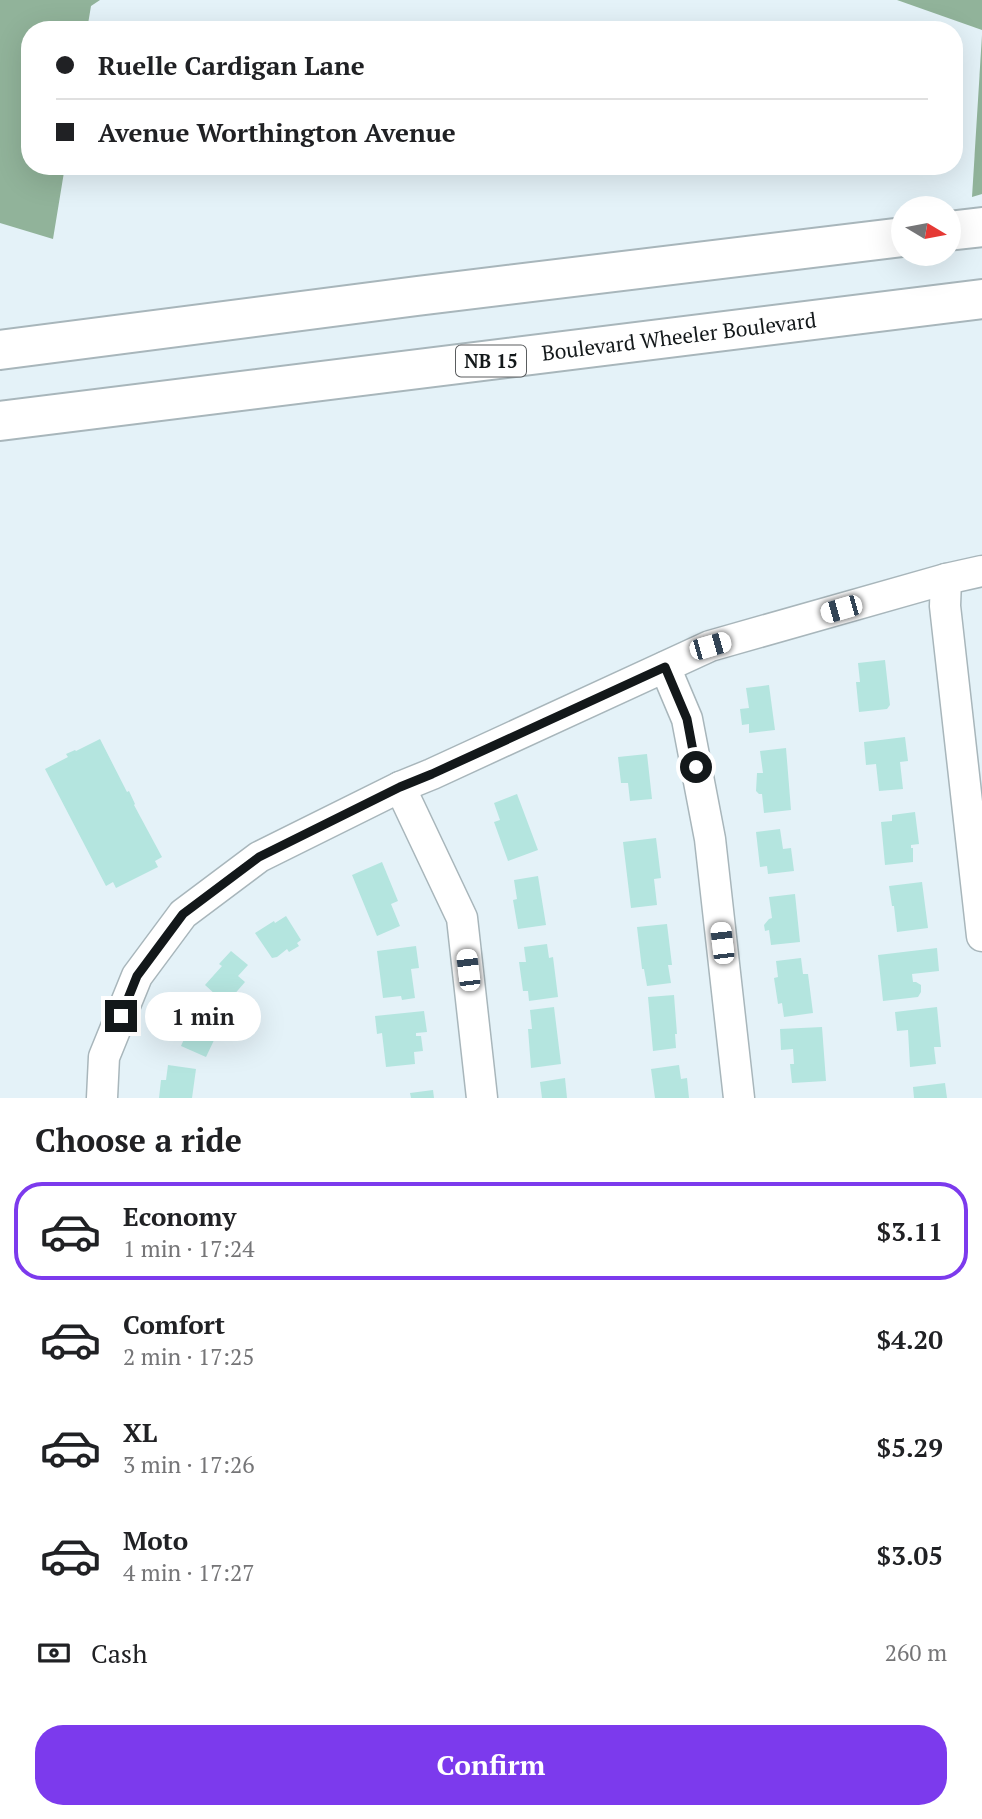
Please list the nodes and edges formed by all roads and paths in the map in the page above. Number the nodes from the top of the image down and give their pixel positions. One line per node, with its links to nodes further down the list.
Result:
1 (982, 227): 2 (highway)
2 (961, 229)
3 (891, 238): 5 (highway)
4 (982, 299): 8 (highway, Boulevard Wheeler Boulevard / NB 15)
5 (349, 305): 6 (highway); 7 (highway)
6 (0, 337)
7 (0, 350)
8 (117, 407): 9 (highway, Boulevard Wheeler Boulevard / NB 15); 10 (highway)
9 (0, 421)
10 (0, 443)
11 (982, 571): 12 (street)
12 (946, 579): 13 (street); 15 (street)
13 (665, 667): 14 (street); 18 (street)
14 (400, 787): 16 (street); 17 (street)
15 (982, 936)
16 (102, 1098)
17 (482, 1098)
18 (739, 1098)

